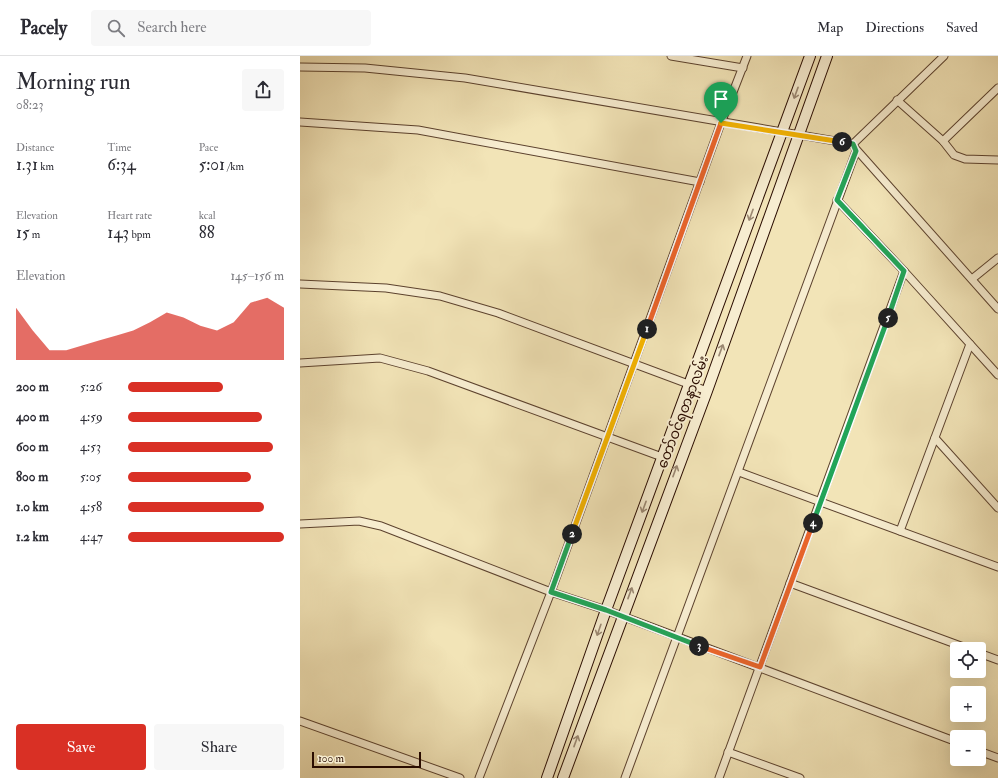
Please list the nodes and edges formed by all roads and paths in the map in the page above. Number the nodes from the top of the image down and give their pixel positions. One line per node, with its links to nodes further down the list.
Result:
1 (671, 56): 7 (street)
2 (747, 56): 7 (street)
3 (810, 56): 12 (main road, တော်ဝင်ရတနာလမ်း, one-way to 12)
4 (827, 56): 13 (main road, တော်ဝင်ရတနာလမ်း)
5 (944, 56): 9 (street)
6 (300, 66): 11 (street)
7 (743, 68): 11 (street)
8 (998, 88): 14 (street)
9 (897, 100): 14 (street); 15 (street)
10 (300, 122): 17 (street)
11 (721, 123): 12 (street); 17 (street)
12 (782, 132): 13 (street); 28 (main road, တော်ဝင်ရတနာလမ်း, one-way to 28)
13 (799, 134): 15 (street); 29 (main road, တော်ဝင်ရတနာလမ်း, one-way to 13)
14 (943, 141): 16 (street)
15 (854, 147): 18 (street); 21 (street)
16 (998, 160)
17 (700, 182): 26 (street)
18 (837, 200): 20 (street); 33 (street)
19 (998, 258): 21 (street)
20 (904, 271): 24 (street); 34 (street)
21 (972, 279): 23 (street)
22 (300, 284): 26 (street)
23 (998, 309)
24 (970, 344): 27 (street); 31 (street)
25 (300, 363): 30 (street)
26 (634, 365): 28 (street); 30 (street)
27 (998, 375)
28 (690, 385): 29 (street); 32 (main road, တော်ဝင်ရတနာလမ်း)
29 (707, 391): 42 (main road, တော်ဝင်ရတနာလမ်း, one-way to 29)
30 (607, 435): 32 (street); 40 (street)
31 (935, 438): 35 (street); 37 (street)
32 (662, 457): 41 (main road, တော်ဝင်ရတနာလမ်း, one-way to 41)
33 (739, 472): 34 (street); 43 (street)
34 (821, 502): 37 (street); 39 (street)
35 (998, 508)
36 (300, 524): 40 (street)
37 (900, 531): 38 (street)
38 (998, 567)
39 (790, 583): 44 (street); 47 (street)
40 (551, 592): 41 (street); 54 (street)
41 (606, 610): 42 (street); 55 (main road, တော်ဝင်ရတနာလမ်း, one-way to 55)
42 (622, 617): 43 (street); 56 (main road, တော်ဝင်ရတနာလမ်း, one-way to 42)
43 (676, 638): 47 (street); 57 (street)
44 (950, 642)
45 (986, 656): 46 (street)
46 (998, 660)
47 (760, 667): 49 (street); 50 (street)
48 (300, 721): 53 (street)
49 (950, 739)
50 (728, 752): 58 (street); 59 (street)
51 (986, 754): 52 (street)
52 (998, 758)
53 (460, 778)
54 (479, 778)
55 (547, 778)
56 (563, 778)
57 (625, 778)
58 (719, 778)
59 (800, 778)

